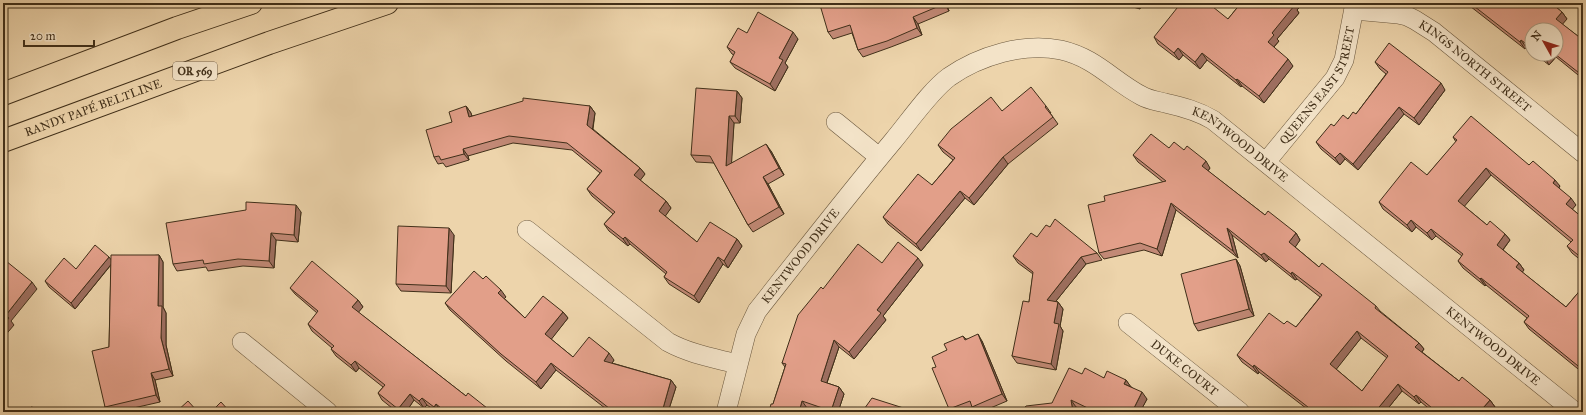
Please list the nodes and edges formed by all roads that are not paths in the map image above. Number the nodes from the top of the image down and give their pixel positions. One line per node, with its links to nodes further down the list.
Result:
1 (251, 3): 4 (highway)
2 (387, 3): 6 (highway, RANDY PAPÉ BELTLINE / OR 569)
3 (1355, 7): 7 (street, KINGS NORTH STREET); 9 (street, QUEENS EAST STREET)
4 (3, 94)
5 (836, 122): 8 (street)
6 (3, 141)
7 (1583, 153)
8 (879, 157): 9 (street, KENTWOOD DRIVE); 13 (street, KENTWOOD DRIVE)
9 (1266, 162): 17 (street, KENTWOOD DRIVE)
10 (527, 230): 13 (street)
11 (1128, 323): 16 (street, DUKE COURT)
12 (242, 342): 14 (street)
13 (737, 364): 15 (street, KENTWOOD DRIVE)
14 (328, 412)
15 (726, 412)
16 (1240, 412)
17 (1575, 412)

